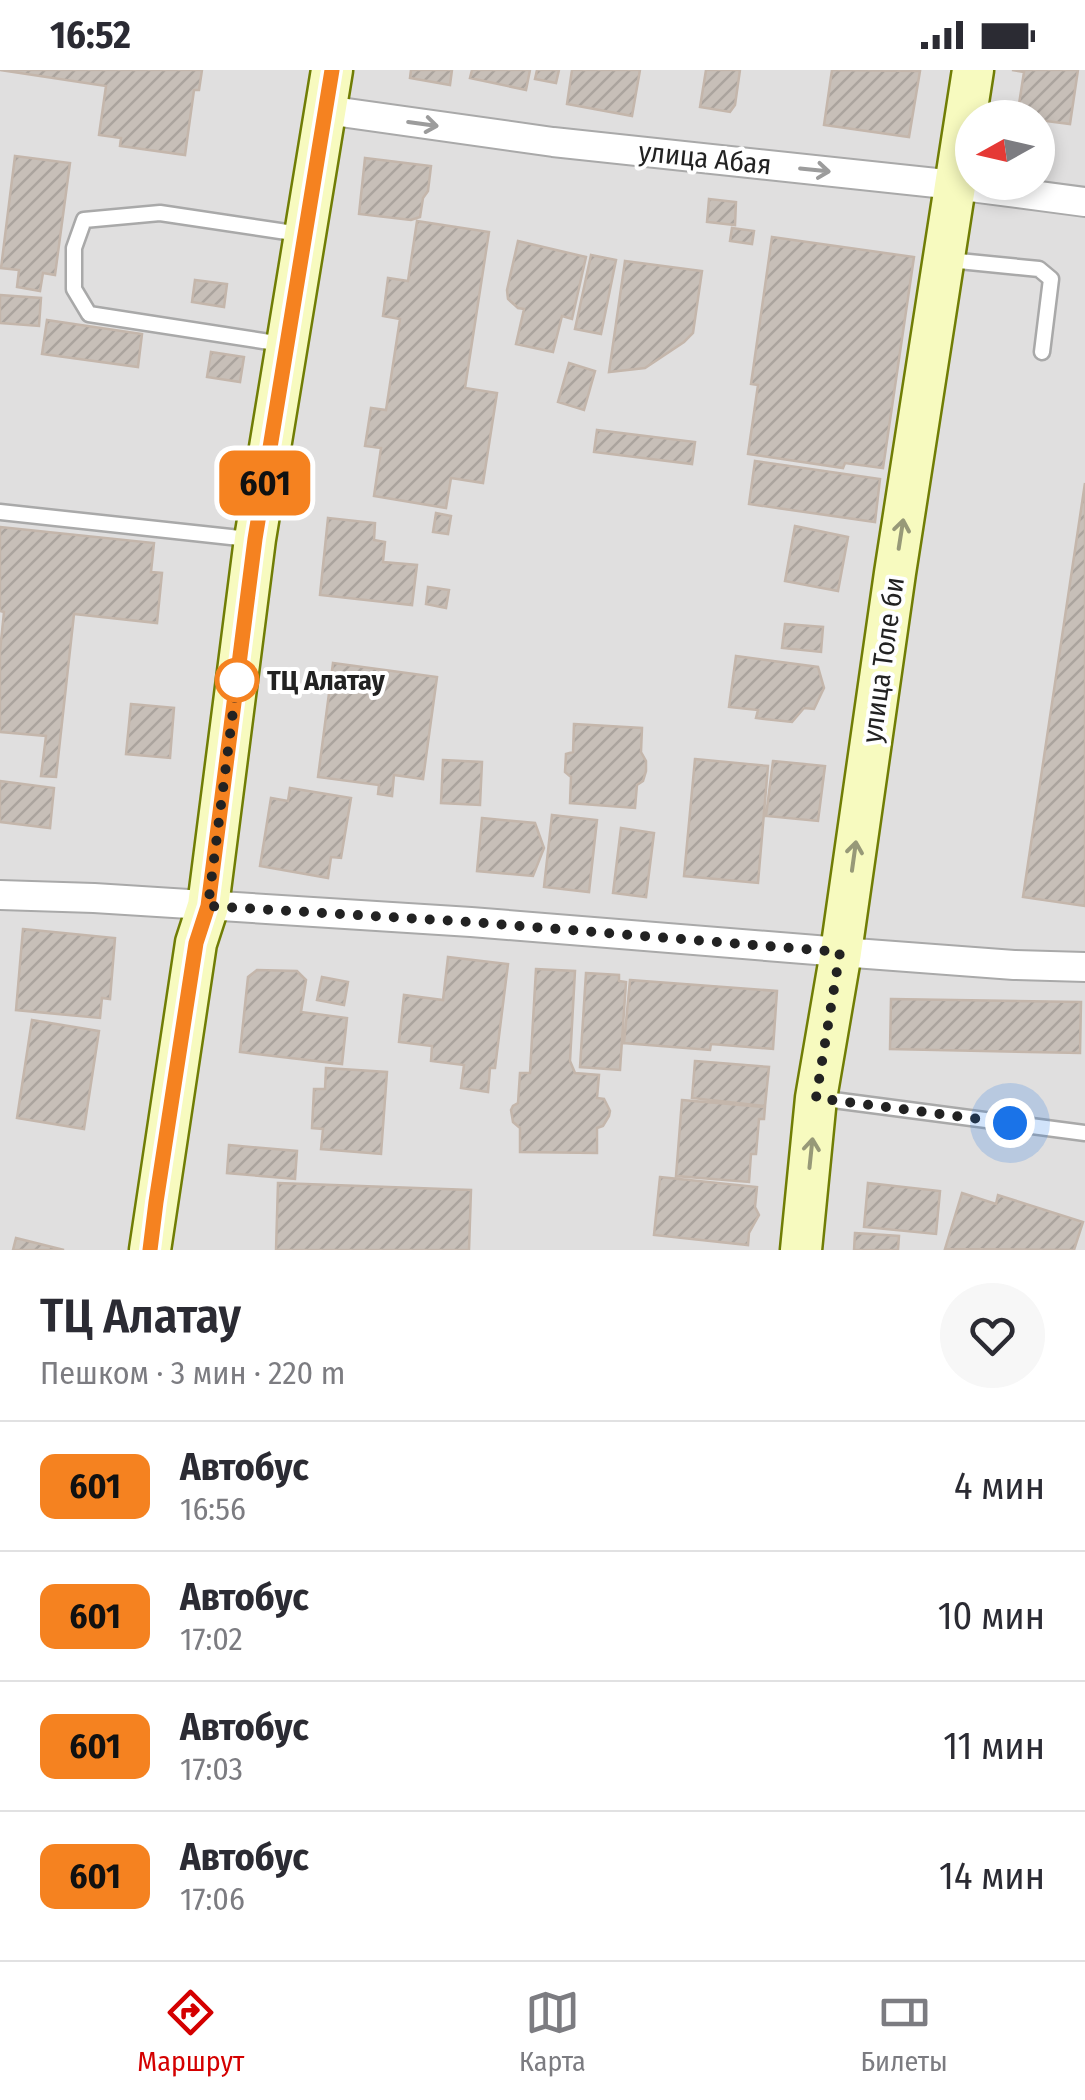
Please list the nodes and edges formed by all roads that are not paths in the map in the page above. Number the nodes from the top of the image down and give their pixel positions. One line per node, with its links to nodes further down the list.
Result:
1 (332, 70): 4 (main road)
2 (972, 70): 3 (main road, улица Толе би)
3 (968, 100)
4 (326, 110): 5 (street, улица Абая, one-way to 5); 8 (main road)
5 (955, 184): 9 (main road, улица Толе би)
6 (1055, 198): 7 (street, улица Абая)
7 (1085, 202)
8 (306, 235): 10 (main road); 10 (lane)
9 (945, 259): 11 (lane); 16 (main road, улица Толе би, one-way to 9)
10 (287, 345): 13 (main road)
11 (1042, 352)
12 (0, 512): 13 (lane)
13 (255, 539): 15 (main road)
14 (0, 895): 15 (street)
15 (208, 906): 16 (street); 20 (main road)
16 (840, 952): 17 (street); 18 (main road, улица Толе би)
17 (1085, 967)
18 (816, 1098): 19 (lane); 21 (main road, улица Толе би, one-way to 18)
19 (1085, 1133)
20 (150, 1250)
21 (801, 1250)

